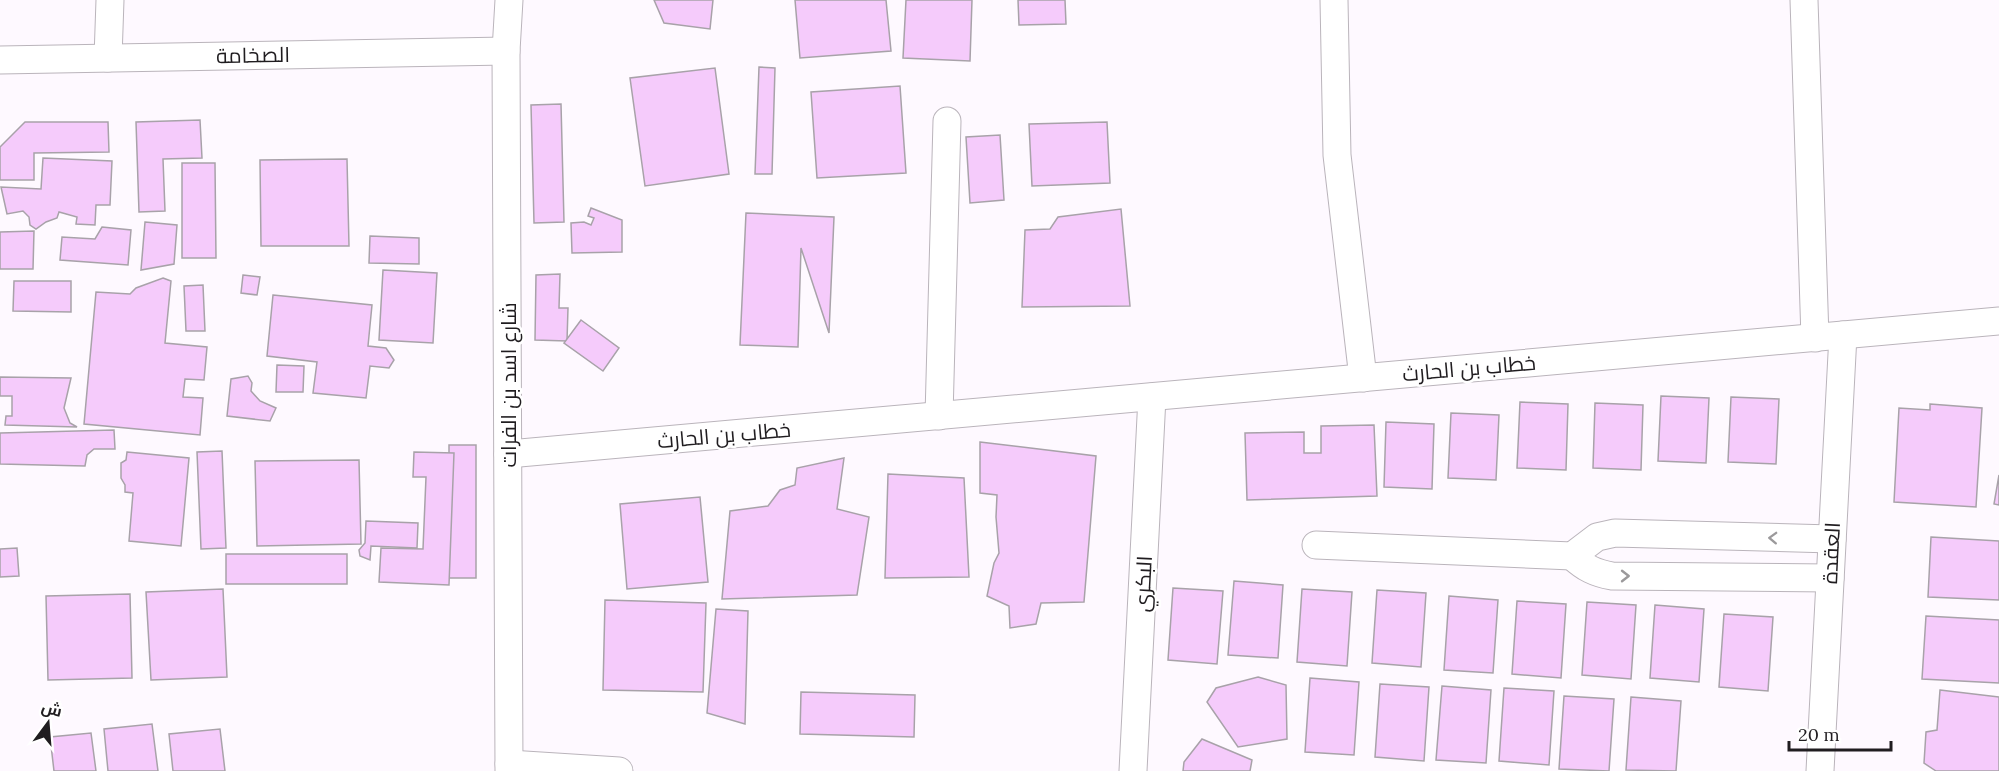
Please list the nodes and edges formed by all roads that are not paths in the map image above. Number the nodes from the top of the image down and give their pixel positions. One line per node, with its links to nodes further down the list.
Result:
1 (110, 0): 6 (street)
2 (508, 0): 5 (street, شارع اسد بن الفرات)
3 (1334, 0): 12 (street)
4 (1804, 0): 11 (street)
5 (506, 51): 6 (street, الصخامة); 15 (street, شارع اسد بن الفرات)
6 (108, 58): 7 (street, الصخامة)
7 (0, 60)
8 (947, 121): 14 (street)
9 (1999, 321): 10 (street, خطاب بن الحارث)
10 (1843, 335): 11 (street, خطاب بن الحارث); 16 (street, العقدة)
11 (1815, 338): 12 (street, خطاب بن الحارث)
12 (1363, 378): 13 (street, خطاب بن الحارث)
13 (1152, 397): 14 (street, خطاب بن الحارث); 22 (street, البكري)
14 (939, 416): 15 (street, خطاب بن الحارث)
15 (508, 454): 20 (street, شارع اسد بن الفرات)
16 (1832, 539): 18 (street, one-way to 18); 19 (street, العقدة)
17 (1316, 545): 18 (street)
18 (1572, 555): 19 (street, one-way to 19)
19 (1830, 578): 23 (street, العقدة)
20 (509, 767): 21 (street)
21 (619, 771)
22 (1133, 771)
23 (1820, 771)

